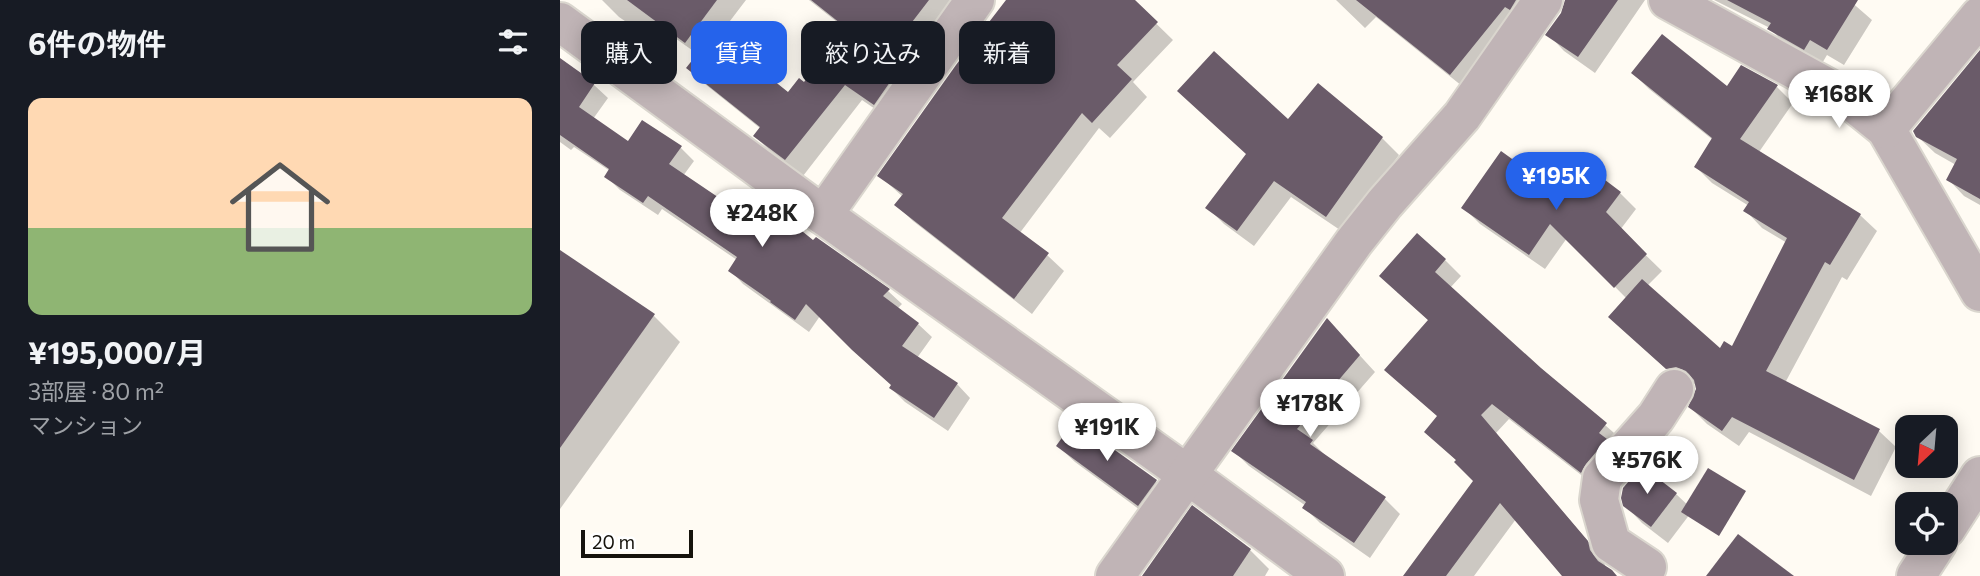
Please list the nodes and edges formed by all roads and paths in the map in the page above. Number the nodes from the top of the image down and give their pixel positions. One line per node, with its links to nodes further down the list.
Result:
1 (975, 0): 7 (street)
2 (1543, 0): 10 (street)
3 (1668, 0): 6 (street)
4 (1980, 16): 6 (street)
5 (560, 22): 7 (street)
6 (1886, 129): 8 (street)
7 (823, 215): 10 (street)
8 (1980, 292)
9 (1674, 389): 14 (street)
10 (1188, 475): 15 (street); 16 (street)
11 (1980, 476): 12 (street)
12 (1958, 510)
13 (1930, 555): 17 (street)
14 (1649, 573)
15 (1115, 576)
16 (1325, 576)
17 (1916, 576)

